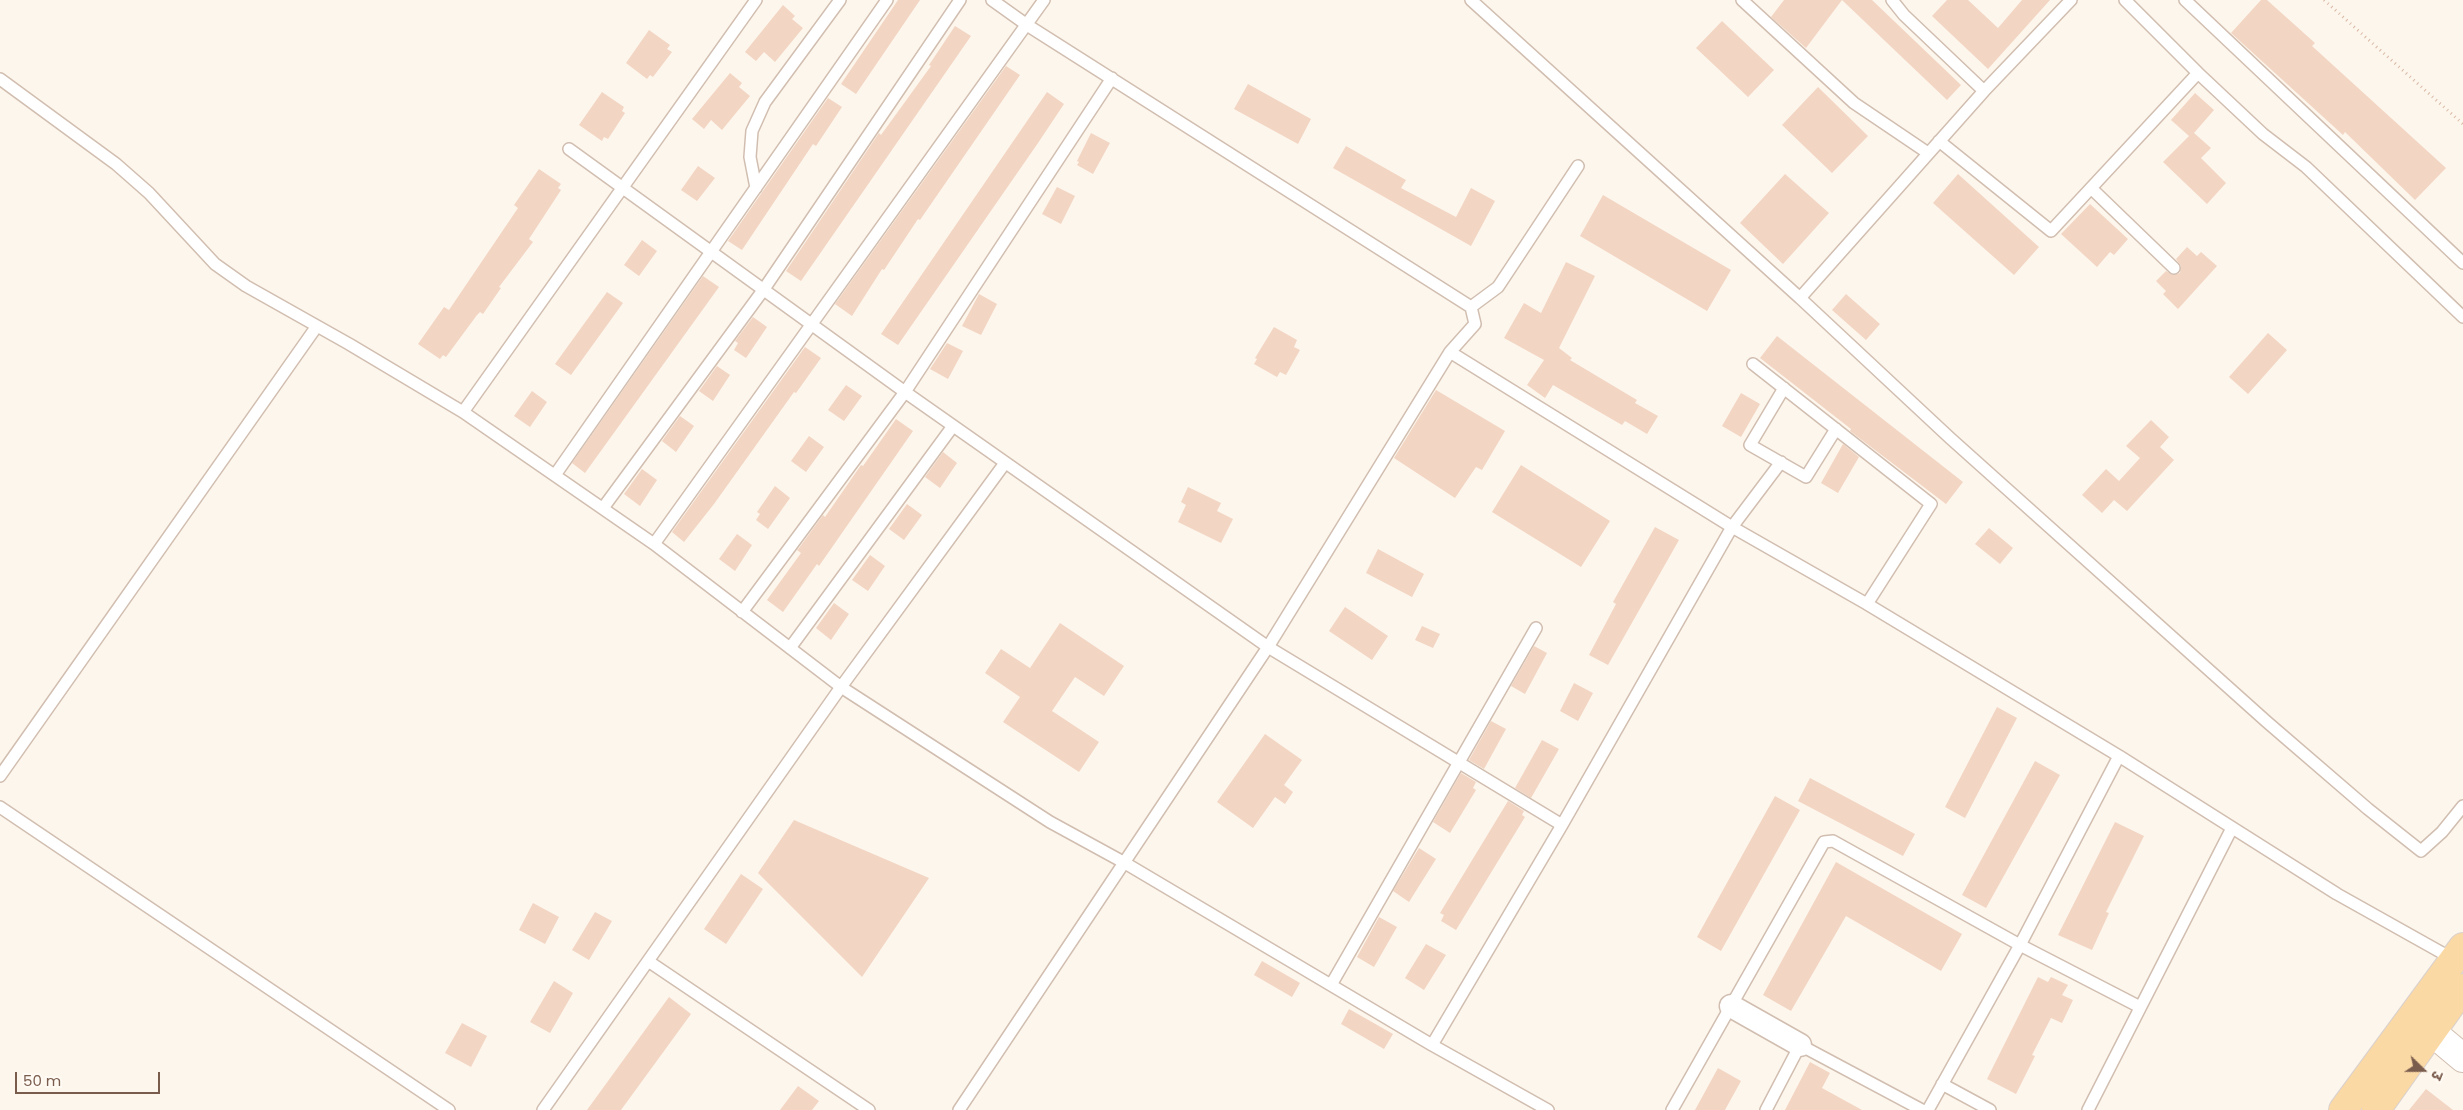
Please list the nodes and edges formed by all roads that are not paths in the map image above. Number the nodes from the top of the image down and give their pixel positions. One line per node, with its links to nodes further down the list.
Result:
1 (756, 0): 22 (lane)
2 (840, 0): 23 (lane)
3 (886, 0): 23 (lane)
4 (960, 0): 28 (lane)
5 (992, 0): 13 (lane)
6 (1044, 0): 13 (lane)
7 (1471, 0): 29 (lane)
8 (1742, 0): 20 (lane)
9 (1892, 0): 17 (lane)
10 (2071, 0): 17 (lane)
11 (2125, 0): 14 (lane)
12 (2185, 0): 26 (lane)
13 (1027, 25): 15 (lane); 32 (lane)
14 (2198, 73): 24 (lane); 31 (lane)
15 (1112, 78): 30 (lane); 37 (lane)
16 (0, 79): 33 (lane)
17 (1984, 91): 18 (lane)
18 (1939, 141): 20 (lane); 24 (lane)
19 (569, 149): 22 (lane)
20 (1928, 153): 29 (lane)
21 (1578, 166): 30 (lane)
22 (623, 187): 25 (lane); 38 (lane)
23 (756, 188): 25 (lane)
24 (2091, 188): 27 (lane)
25 (712, 251): 28 (lane); 43 (lane)
26 (2463, 263)
27 (2174, 268)
28 (764, 289): 32 (lane); 44 (lane)
29 (1800, 298): 56 (lane)
30 (1471, 307): 34 (lane)
31 (2463, 316)
32 (810, 324): 37 (lane); 46 (lane)
33 (317, 326): 38 (lane); 55 (lane)
34 (1450, 352): 45 (lane); 51 (lane)
35 (1753, 364): 36 (lane)
36 (1784, 388): 40 (lane); 41 (lane)
37 (905, 392): 39 (lane); 48 (lane)
38 (462, 412): 43 (lane)
39 (953, 426): 42 (lane); 50 (lane)
40 (1836, 429): 41 (lane); 47 (lane)
41 (1781, 462): 45 (lane)
42 (1005, 463): 51 (lane); 52 (lane)
43 (555, 475): 44 (lane)
44 (603, 508): 46 (lane)
45 (1732, 527): 47 (lane); 58 (lane)
46 (654, 544): 48 (lane)
47 (1867, 604): 53 (lane)
48 (742, 612): 50 (lane)
49 (1536, 628): 54 (lane)
50 (790, 648): 52 (lane)
51 (1268, 648): 54 (lane); 60 (lane)
52 (841, 688): 60 (lane); 63 (lane)
53 (2119, 756): 59 (lane); 61 (lane)
54 (1460, 764): 58 (lane); 64 (lane)
55 (0, 776)
56 (2463, 806)
57 (1, 811): 73 (lane)
58 (1562, 825): 69 (lane)
59 (2232, 828): 62 (lane); 67 (lane)
60 (1125, 863): 64 (lane); 76 (lane)
61 (2020, 945): 66 (lane); 67 (lane); 72 (lane)
62 (2460, 957): 68 (main road)
63 (648, 961): 74 (lane); 75 (lane)
64 (1331, 985): 69 (lane)
65 (2463, 988): 68 (main road)
66 (1731, 1006): 70 (street); 78 (lane)
67 (2140, 1007): 83 (lane)
68 (2422, 1024): 71 (street); 84 (main road); 85 (main road)
69 (1432, 1045): 77 (lane)
70 (1800, 1045): 79 (lane); 80 (lane)
71 (2463, 1058)
72 (1942, 1084): 81 (lane); 82 (lane)
73 (449, 1110)
74 (543, 1110)
75 (869, 1110)
76 (959, 1110)
77 (1548, 1110)
78 (1672, 1110)
79 (1766, 1110)
80 (1922, 1110)
81 (1928, 1110)
82 (1990, 1110)
83 (2088, 1110)
84 (2343, 1110)
85 (2376, 1110)

